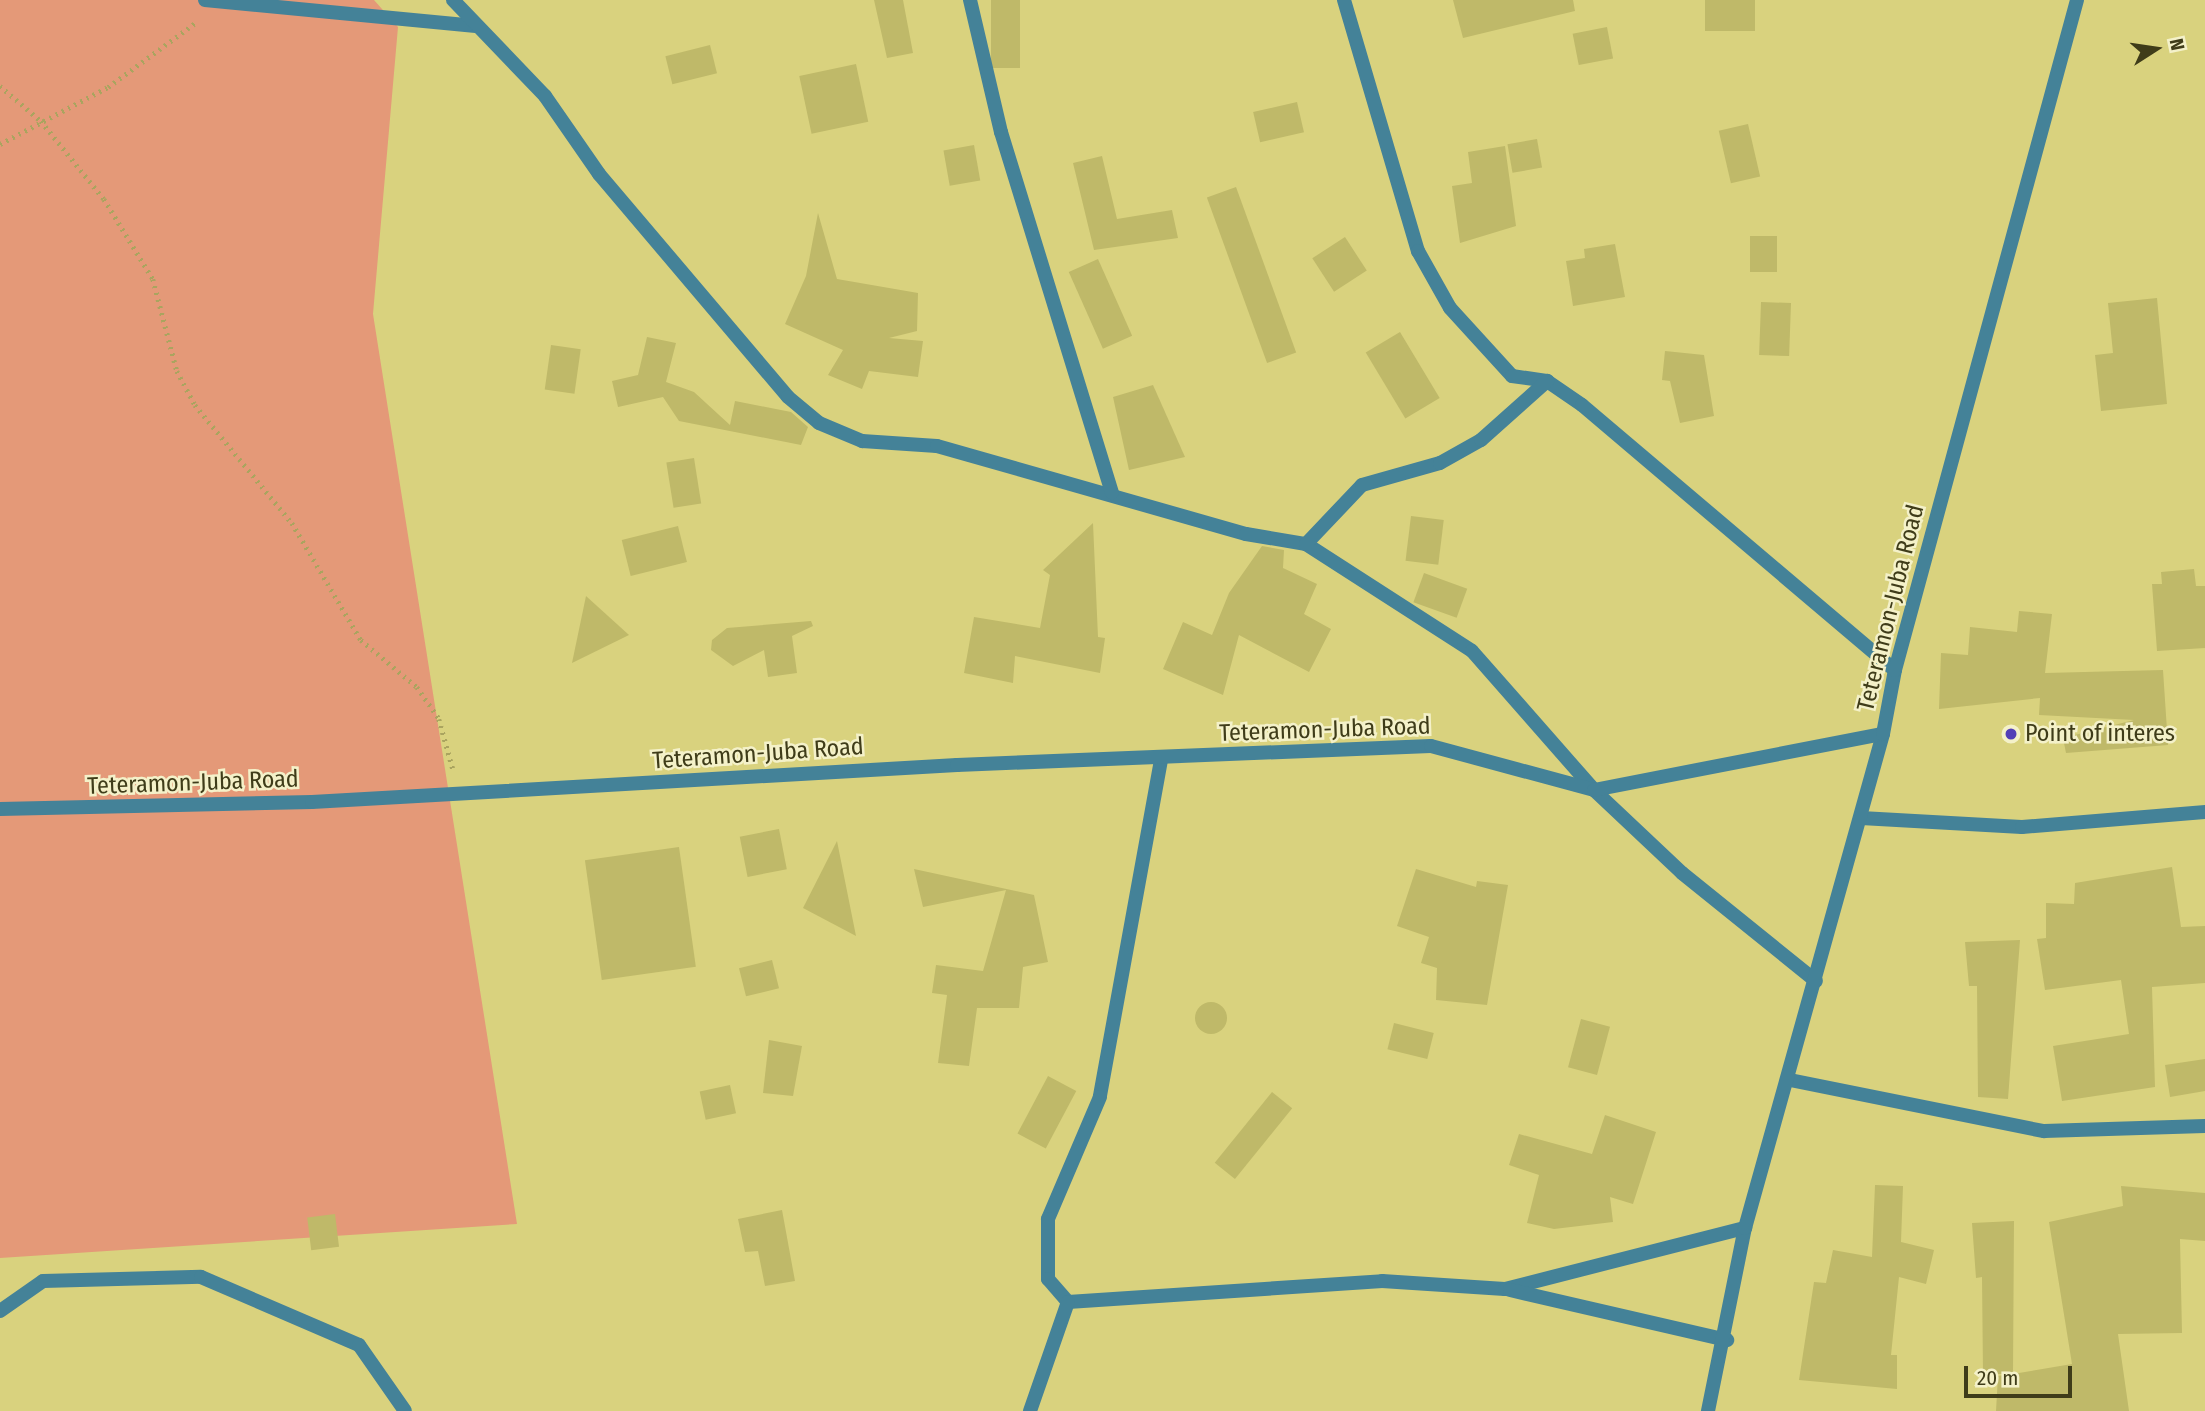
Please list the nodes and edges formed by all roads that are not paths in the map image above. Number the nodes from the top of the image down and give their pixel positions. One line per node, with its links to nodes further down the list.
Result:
1 (453, 0): 6 (street)
2 (970, 0): 8 (street)
3 (1344, 0): 7 (street)
4 (2077, 0): 10 (street, Teteramon-Juba Road)
5 (212, 1): 6 (street)
6 (475, 26): 8 (street)
7 (1547, 380): 9 (street); 10 (street)
8 (1112, 492): 9 (street)
9 (1306, 544): 13 (street)
10 (1895, 670): 11 (street, Teteramon-Juba Road)
11 (1883, 734): 13 (street, Teteramon-Juba Road); 16 (street)
12 (1161, 760): 13 (street, Teteramon-Juba Road); 14 (street, Teteramon-Juba Road); 22 (street)
13 (1594, 790): 17 (street)
14 (0, 809)
15 (2205, 812): 16 (street)
16 (1861, 818): 17 (street)
17 (1816, 981): 18 (street)
18 (1790, 1080): 19 (street); 20 (street)
19 (2205, 1126)
20 (1745, 1228): 21 (street); 24 (street)
21 (1505, 1289): 22 (street); 24 (street)
22 (1068, 1302): 26 (street)
23 (0, 1311): 25 (street)
24 (1727, 1340): 27 (street)
25 (405, 1411)
26 (1030, 1411)
27 (1709, 1411)

